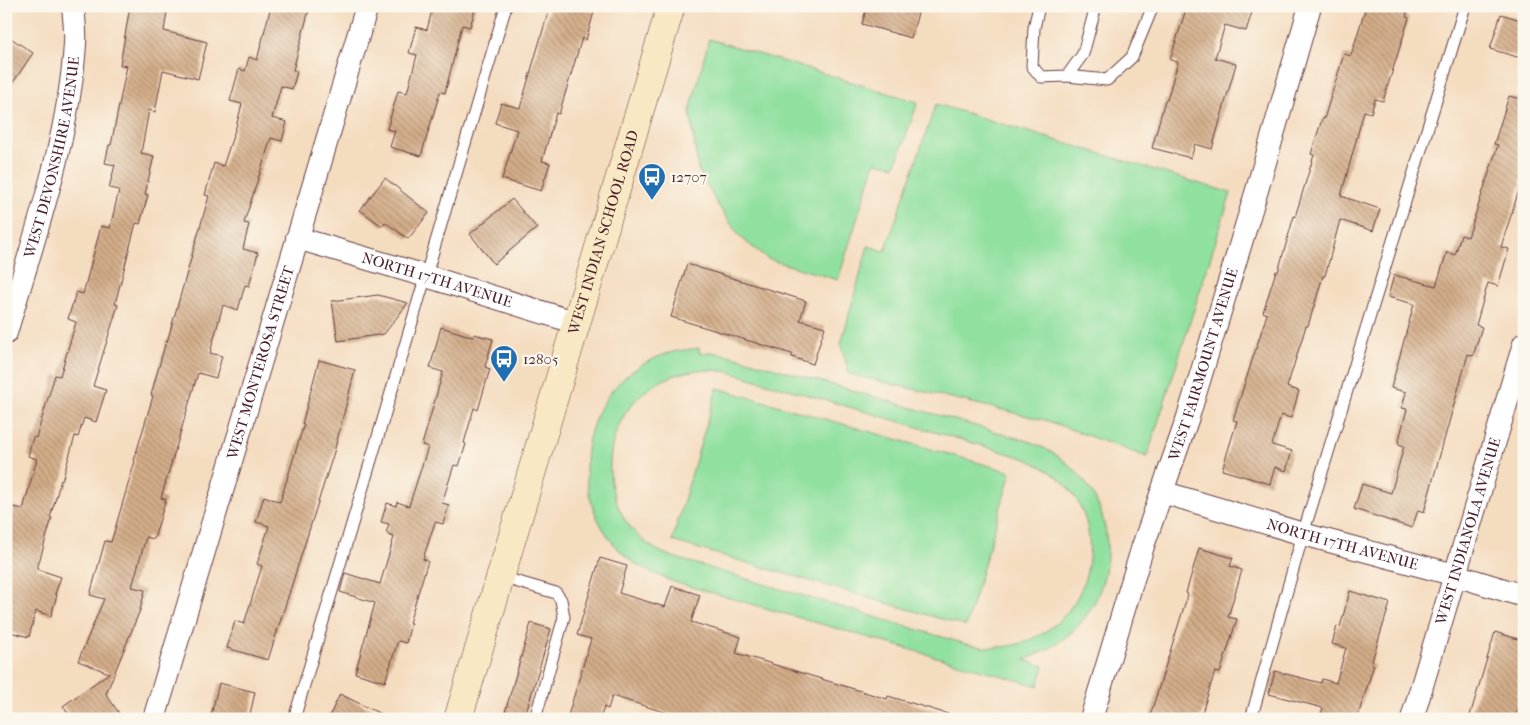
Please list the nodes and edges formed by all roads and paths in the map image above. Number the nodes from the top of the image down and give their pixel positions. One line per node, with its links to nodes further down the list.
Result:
1 (73, 6): 14 (street, WEST DEVONSHIRE AVENUE)
2 (367, 6): 11 (street, WEST MONTEROSA STREET)
3 (506, 6): 12 (lane)
4 (671, 6): 13 (main road, WEST INDIAN SCHOOL ROAD)
5 (1039, 6): 10 (lane)
6 (1096, 6): 10 (lane)
7 (1153, 6): 10 (lane)
8 (1310, 6): 16 (street, WEST FAIRMOUNT AVENUE)
9 (1465, 6): 17 (lane)
10 (1067, 76)
11 (297, 238): 12 (street, NORTH 17TH AVENUE); 21 (street, WEST MONTEROSA STREET)
12 (426, 276): 13 (street, NORTH 17TH AVENUE); 22 (lane)
13 (577, 323): 19 (main road, WEST INDIAN SCHOOL ROAD)
14 (6, 332)
15 (1524, 344): 18 (street, WEST INDIANOLA AVENUE)
16 (1162, 492): 17 (street, NORTH 17TH AVENUE); 25 (street, WEST FAIRMOUNT AVENUE)
17 (1304, 534): 18 (street, NORTH 17TH AVENUE); 26 (lane)
18 (1455, 575): 20 (street, NORTH 17TH AVENUE); 27 (street, WEST INDIANOLA AVENUE)
19 (500, 577): 23 (main road, WEST INDIAN SCHOOL ROAD); 24 (lane)
20 (1524, 596)
21 (154, 719)
22 (294, 719)
23 (458, 719)
24 (535, 719)
25 (1091, 719)
26 (1251, 719)
27 (1412, 719)

